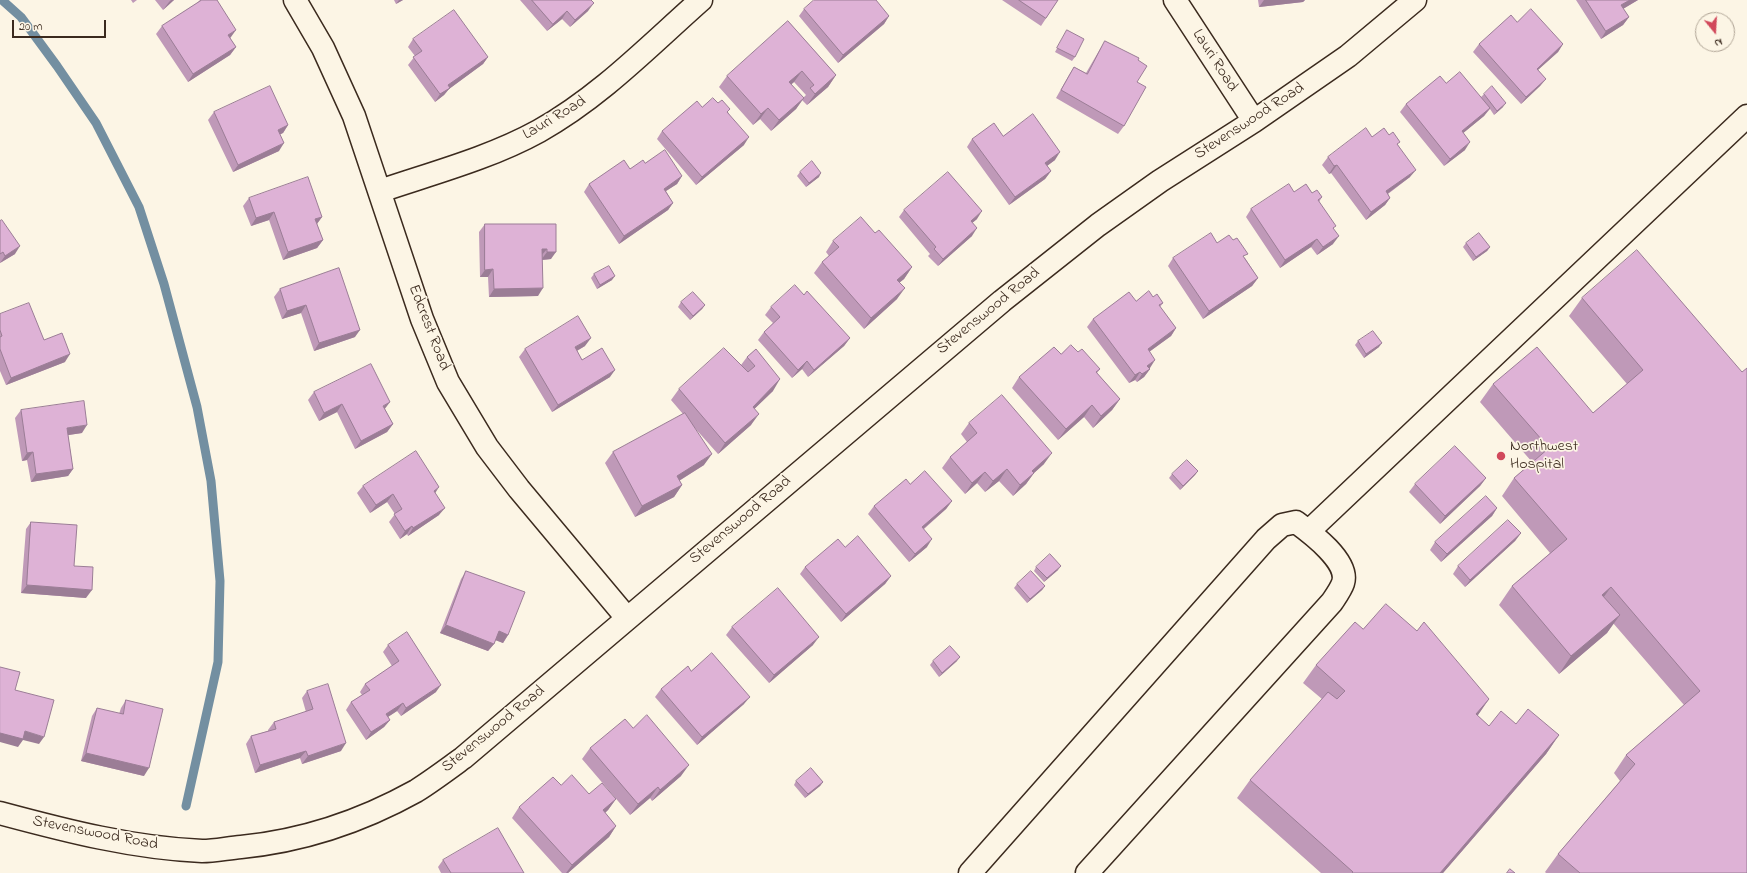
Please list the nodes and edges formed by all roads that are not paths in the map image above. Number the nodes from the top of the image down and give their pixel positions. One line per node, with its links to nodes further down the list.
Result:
1 (295, 0): 7 (street, Edcrest Road)
2 (701, 0): 7 (street, Lauri Road)
3 (1175, 0): 6 (street, Lauri Road)
4 (1415, 0): 6 (street, Stevenswood Road)
5 (1747, 116): 8 (street)
6 (1254, 121): 9 (street, Stevenswood Road)
7 (380, 191): 9 (street, Edcrest Road)
8 (1309, 531): 11 (street); 12 (street)
9 (627, 618): 10 (street, Stevenswood Road)
10 (0, 813)
11 (970, 873)
12 (1087, 873)

